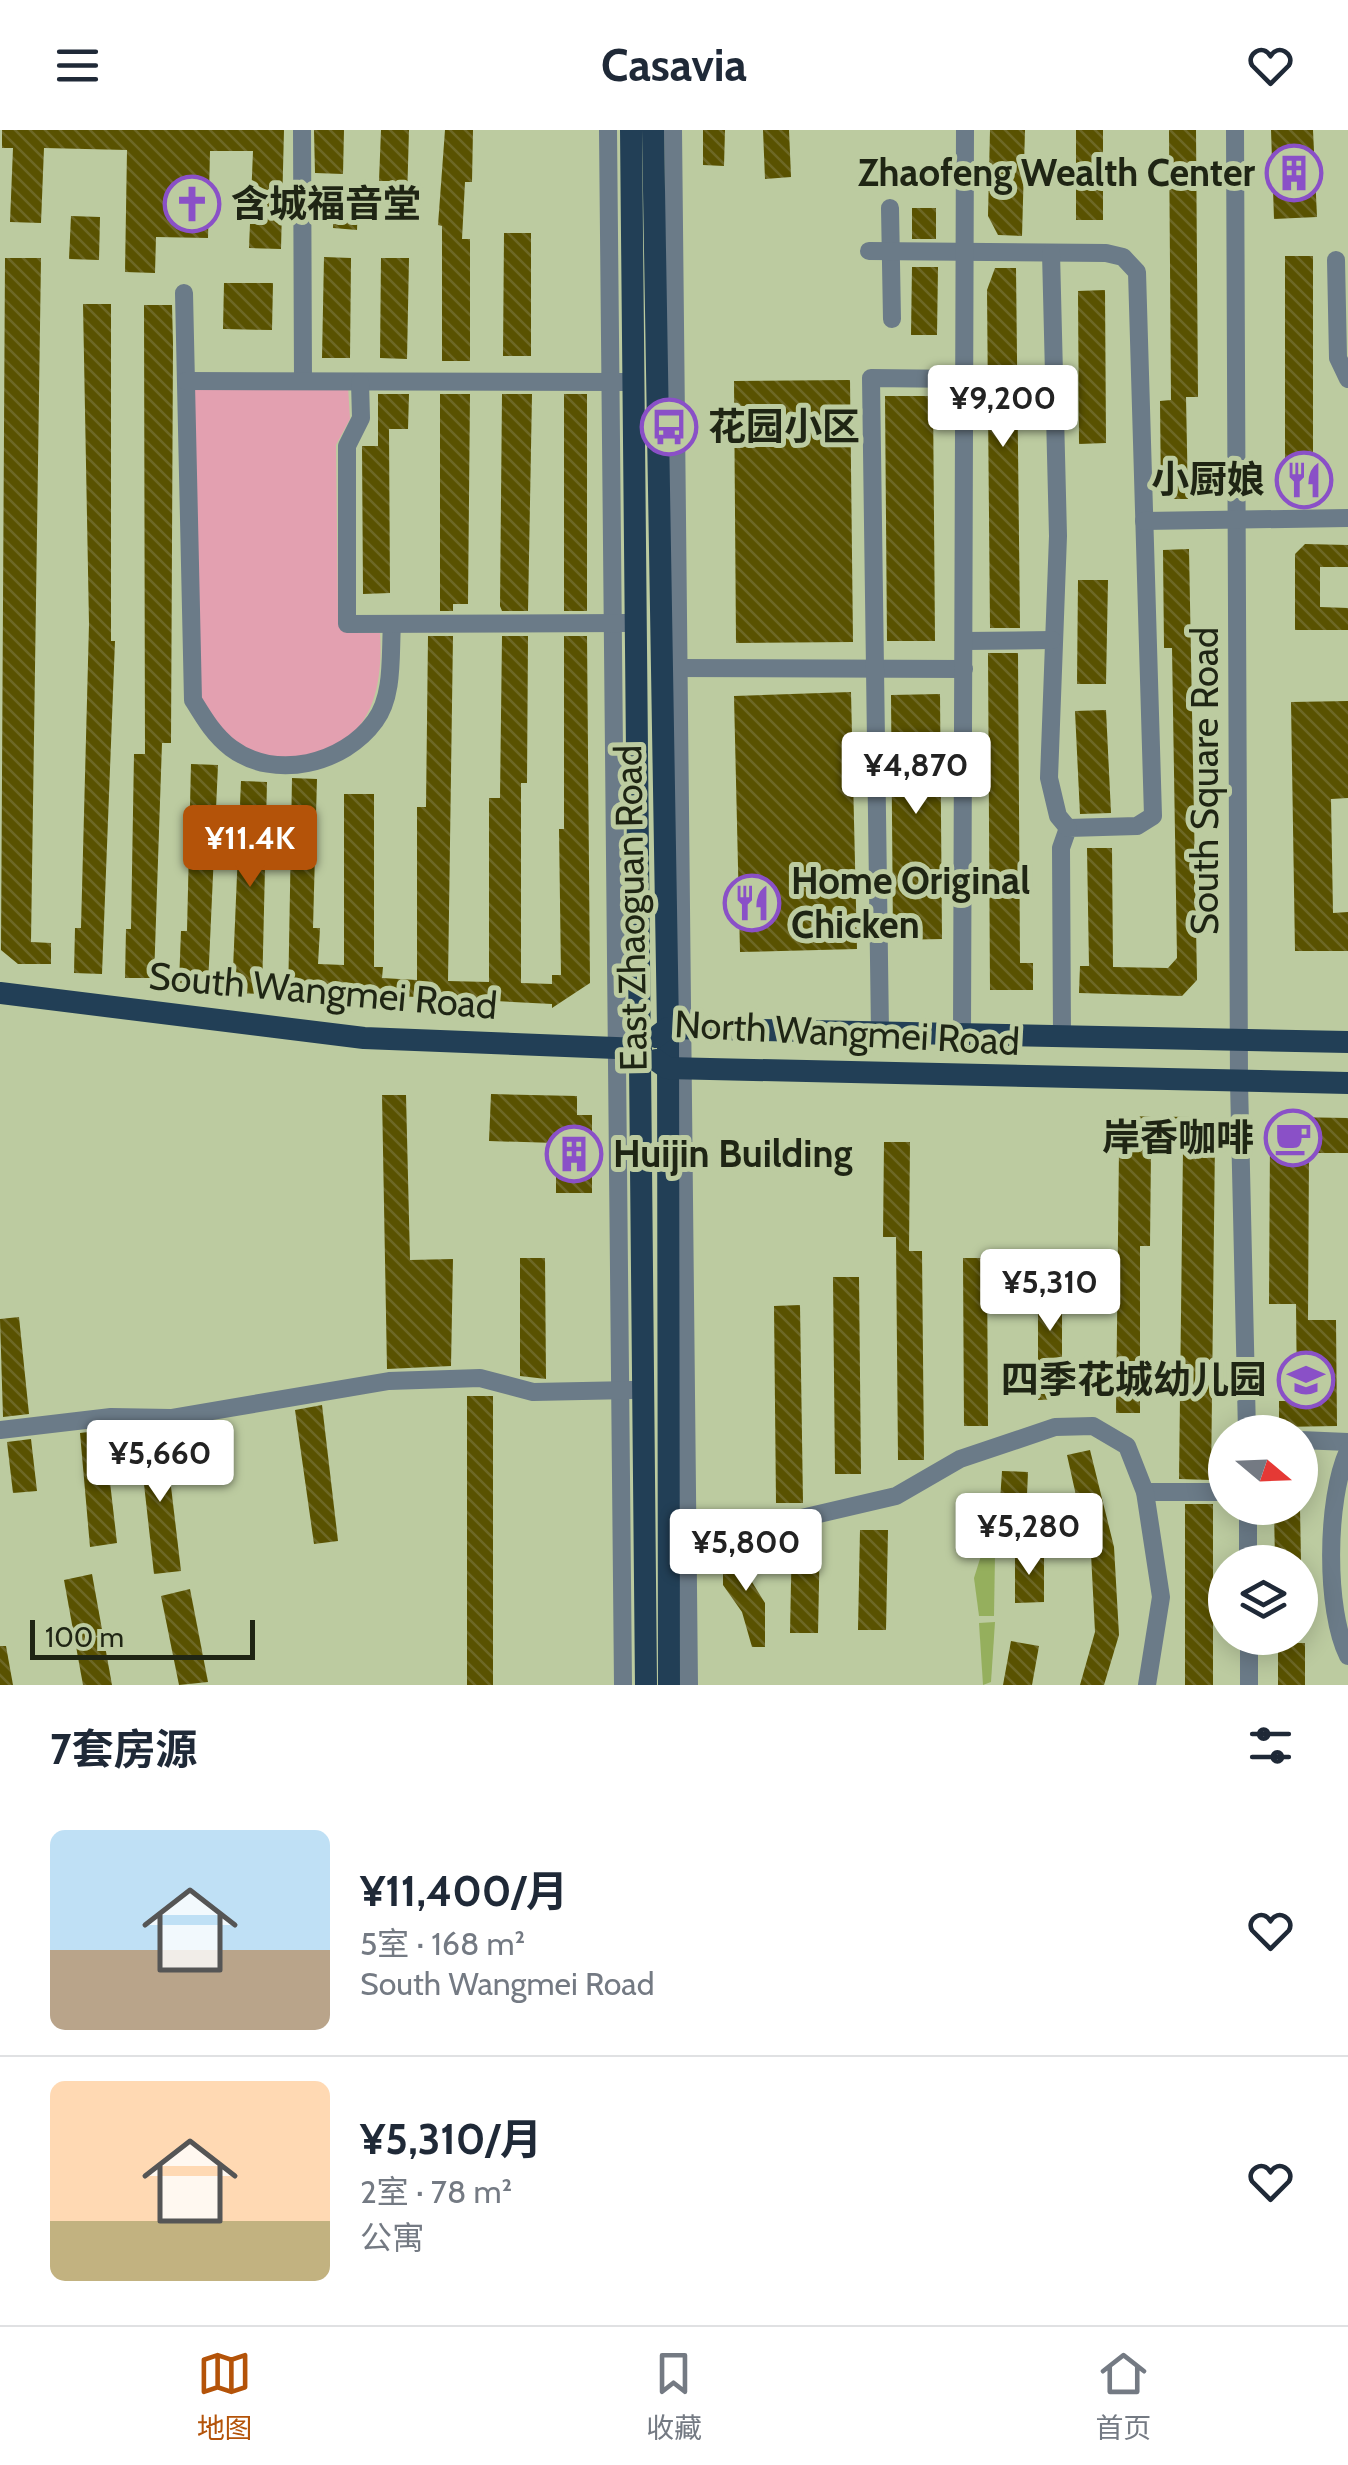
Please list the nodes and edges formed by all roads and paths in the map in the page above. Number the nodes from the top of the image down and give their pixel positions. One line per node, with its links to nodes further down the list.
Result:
1 (302, 130): 19 (street)
2 (608, 130): 21 (street)
3 (630, 130): 21 (main road, East Zhaoguan Road)
4 (653, 130): 22 (main road, East Zhaoguan Road)
5 (674, 130): 22 (street)
6 (965, 130): 11 (street)
7 (1235, 130): 24 (street, South Square Road)
8 (890, 208): 10 (street)
9 (869, 250): 10 (street)
10 (891, 251): 11 (street); 15 (street)
11 (966, 252): 12 (street); 17 (street)
12 (1051, 253): 25 (street); 29 (street)
13 (1336, 260): 16 (street)
14 (184, 292): 18 (street)
15 (892, 319)
16 (1348, 378)
17 (966, 379): 30 (street); 33 (street)
18 (186, 381): 19 (street); 28 (street)
19 (303, 382): 20 (street)
20 (360, 382): 21 (street); 28 (street)
21 (623, 382): 22 (street); 26 (main road, East Zhaoguan Road)
22 (669, 382): 27 (main road, East Zhaoguan Road)
23 (1348, 518): 24 (street)
24 (1237, 519): 25 (street); 42 (street, South Square Road)
25 (1144, 521): 34 (street)
26 (626, 623): 27 (street); 28 (street); 35 (main road, East Zhaoguan Road)
27 (672, 623): 31 (main road, East Zhaoguan Road)
28 (392, 624)
29 (1052, 640): 30 (street); 34 (street)
30 (964, 641): 32 (street)
31 (672, 668): 33 (street); 36 (main road, East Zhaoguan Road)
32 (964, 668): 33 (street); 40 (street)
33 (875, 669): 39 (street)
34 (1068, 828): 41 (street)
35 (628, 836): 36 (street); 44 (main road, East Zhaoguan Road)
36 (674, 836): 38 (main road, East Zhaoguan Road)
37 (0, 993): 44 (main road, South Wangmei Road)
38 (676, 1028): 39 (main road, North Wangmei Road); 44 (main road, North Wangmei Road); 45 (main road, East Zhaoguan Road)
39 (880, 1032): 40 (main road, North Wangmei Road)
40 (962, 1034): 41 (main road, North Wangmei Road)
41 (1062, 1035): 42 (main road, North Wangmei Road)
42 (1239, 1040): 43 (main road, North Wangmei Road); 46 (street, South Square Road)
43 (1348, 1042)
44 (630, 1048): 45 (main road, North Wangmei Road); 48 (main road, East Zhaoguan Road)
45 (676, 1068): 46 (main road, North Wangmei Road); 49 (main road, East Zhaoguan Road); 57 (street)
46 (1239, 1082): 47 (main road, North Wangmei Road); 50 (street, South Square Road)
47 (1348, 1082)
48 (632, 1390): 49 (street); 51 (street); 60 (street); 61 (main road, East Zhaoguan Road)
49 (668, 1390): 57 (main road, East Zhaoguan Road)
50 (1247, 1415)
51 (0, 1430)
52 (1318, 1441): 53 (street)
53 (1348, 1442)
54 (1348, 1450): 59 (street)
55 (1145, 1492): 56 (street); 57 (street); 64 (street)
56 (1208, 1492)
57 (678, 1534): 62 (main road, East Zhaoguan Road); 63 (street)
58 (1248, 1655): 65 (street)
59 (1348, 1656)
60 (623, 1685)
61 (646, 1685)
62 (669, 1685)
63 (689, 1685)
64 (1147, 1685)
65 (1249, 1685)

